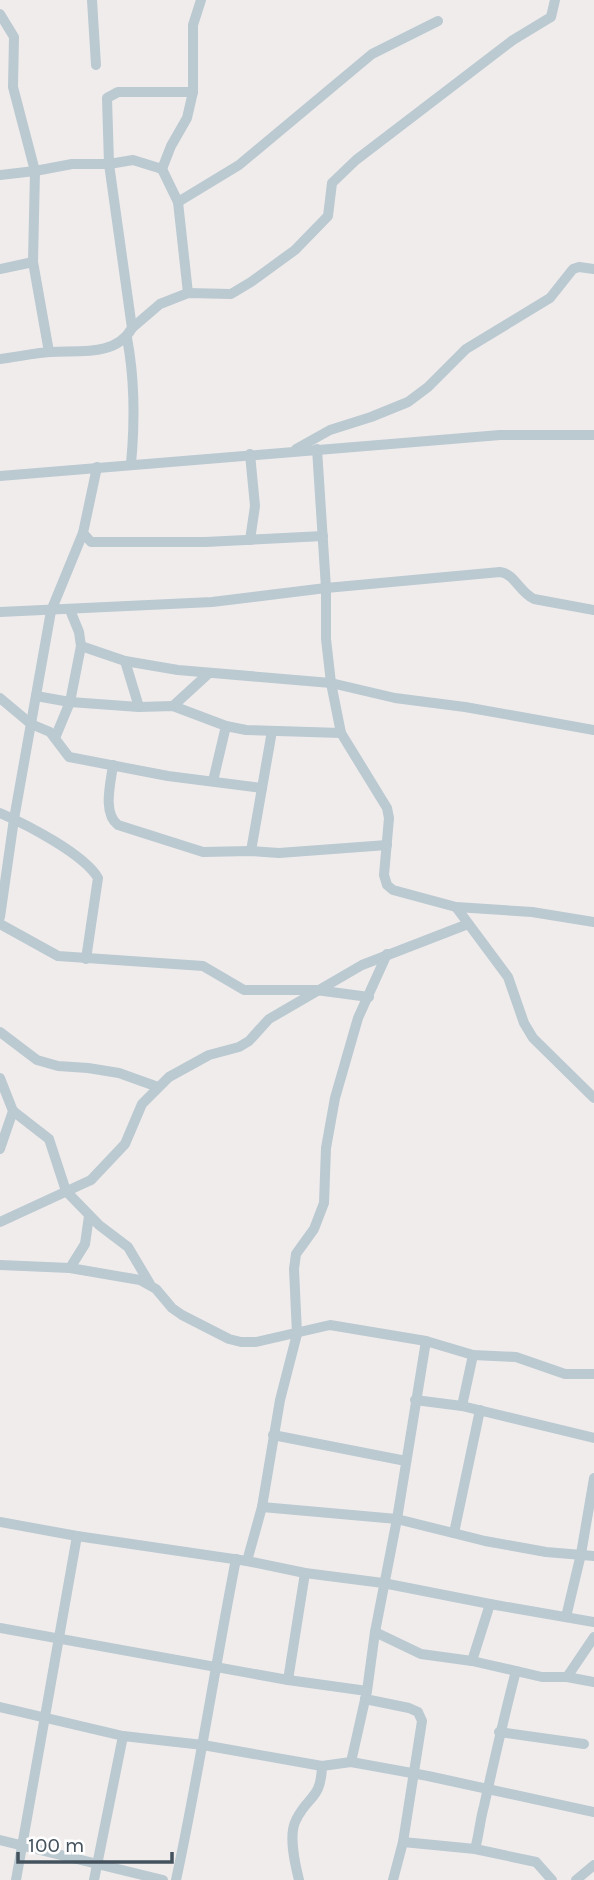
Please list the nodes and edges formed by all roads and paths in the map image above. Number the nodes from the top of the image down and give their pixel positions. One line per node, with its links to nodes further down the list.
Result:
1 (92, 0): 6 (street)
2 (201, 0): 9 (street)
3 (555, 0): 18 (street)
4 (0, 14): 7 (street)
5 (438, 21): 14 (street)
6 (96, 65)
7 (13, 87): 8 (street); 12 (street)
8 (0, 89)
9 (193, 92): 10 (street); 11 (street)
10 (109, 164): 11 (street); 12 (street); 19 (street)
11 (162, 169): 14 (street)
12 (35, 171): 13 (street); 15 (street)
13 (0, 175)
14 (178, 202): 18 (street)
15 (33, 262): 16 (street); 20 (street)
16 (0, 269)
17 (594, 269): 24 (street)
18 (188, 293): 19 (street)
19 (129, 333): 20 (street); 26 (street)
20 (49, 352): 21 (street)
21 (0, 359)
22 (594, 435): 23 (street)
23 (317, 449): 24 (street); 30 (street)
24 (293, 451): 25 (street)
25 (250, 454): 26 (street); 31 (street)
26 (131, 464): 27 (street)
27 (97, 467): 28 (street); 29 (street)
28 (0, 476)
29 (83, 533): 31 (street); 35 (street)
30 (323, 536): 31 (street); 32 (street)
31 (250, 540)
32 (326, 588): 33 (street); 34 (street); 40 (street)
33 (71, 610): 35 (street); 37 (street)
34 (594, 610)
35 (51, 611): 36 (street); 41 (street)
36 (0, 612)
37 (81, 646): 38 (street); 43 (street)
38 (125, 661): 39 (street); 45 (street)
39 (208, 674): 40 (street); 44 (street)
40 (331, 683): 48 (street); 50 (street)
41 (36, 696): 43 (street); 46 (street)
42 (0, 698): 46 (street)
43 (70, 702): 45 (street); 51 (street)
44 (173, 706): 45 (street); 47 (street)
45 (139, 707)
46 (31, 724): 51 (street); 56 (street)
47 (226, 726): 49 (street); 53 (street)
48 (594, 730)
49 (272, 731): 50 (street); 54 (street)
50 (341, 733): 57 (street)
51 (55, 738): 52 (street)
52 (113, 765): 53 (street); 58 (street)
53 (213, 781): 54 (street)
54 (262, 788): 58 (street)
55 (0, 813): 56 (street)
56 (14, 819): 60 (street); 65 (street)
57 (387, 845): 58 (street); 59 (street)
58 (251, 850)
59 (456, 907): 61 (street); 63 (street)
60 (1, 909)
61 (594, 922)
62 (0, 924): 65 (street)
63 (468, 925): 64 (street); 71 (street)
64 (387, 954): 66 (street); 67 (street)
65 (86, 959): 66 (street)
66 (316, 990): 67 (street); 70 (street)
67 (369, 997): 80 (street)
68 (0, 1032): 70 (street)
69 (0, 1079): 72 (street)
70 (158, 1087): 74 (street)
71 (594, 1098)
72 (13, 1111): 73 (street); 74 (street)
73 (0, 1149)
74 (66, 1191): 75 (street); 76 (street)
75 (89, 1216): 78 (street); 79 (street)
76 (0, 1222)
77 (0, 1265): 78 (street)
78 (70, 1268): 79 (street)
79 (150, 1284): 80 (street)
80 (297, 1334): 81 (street); 87 (street)
81 (426, 1341): 82 (street); 84 (street)
82 (473, 1355): 83 (street); 85 (street)
83 (594, 1374)
84 (415, 1400): 85 (street); 90 (street)
85 (462, 1406): 86 (street)
86 (480, 1410): 88 (street); 95 (street)
87 (273, 1435): 90 (street); 92 (street)
88 (593, 1437): 89 (street)
89 (594, 1451)
90 (406, 1461): 93 (street)
91 (594, 1478): 97 (street)
92 (262, 1507): 93 (street); 99 (street)
93 (397, 1519): 95 (street); 101 (street)
94 (0, 1522): 96 (street)
95 (454, 1533): 97 (street)
96 (77, 1536): 99 (street); 108 (street)
97 (581, 1554): 98 (street); 103 (street)
98 (594, 1556)
99 (241, 1560): 100 (street); 110 (street)
100 (305, 1573): 101 (street); 113 (street)
101 (383, 1583): 102 (street); 106 (street)
102 (490, 1604): 103 (street); 109 (street)
103 (566, 1617): 104 (street)
104 (594, 1622)
105 (0, 1628): 108 (street)
106 (375, 1632): 109 (street); 115 (street)
107 (594, 1637): 112 (street)
108 (60, 1639): 110 (street); 117 (street)
109 (471, 1661): 111 (street)
110 (215, 1667): 113 (street); 121 (street)
111 (516, 1671): 112 (street); 118 (street)
112 (567, 1677): 114 (street)
113 (288, 1680): 115 (street)
114 (594, 1682)
115 (366, 1695): 122 (street); 124 (street)
116 (0, 1707): 117 (street)
117 (46, 1716): 119 (street); 129 (street)
118 (499, 1732): 120 (street); 125 (street)
119 (123, 1736): 121 (street); 131 (street)
120 (584, 1744)
121 (203, 1745): 123 (street); 136 (street)
122 (351, 1762): 123 (street); 124 (street)
123 (322, 1766): 137 (street)
124 (413, 1775): 125 (street); 128 (street)
125 (488, 1790): 126 (street); 130 (street)
126 (594, 1812)
127 (0, 1840): 129 (street)
128 (403, 1842): 130 (street); 138 (street)
129 (22, 1845): 131 (street); 133 (street)
130 (475, 1849): 139 (street)
131 (96, 1864): 134 (street); 135 (street)
132 (592, 1869): 140 (street)
133 (16, 1880)
134 (94, 1880)
135 (163, 1880)
136 (176, 1880)
137 (299, 1880)
138 (394, 1880)
139 (552, 1880)
140 (576, 1880)

